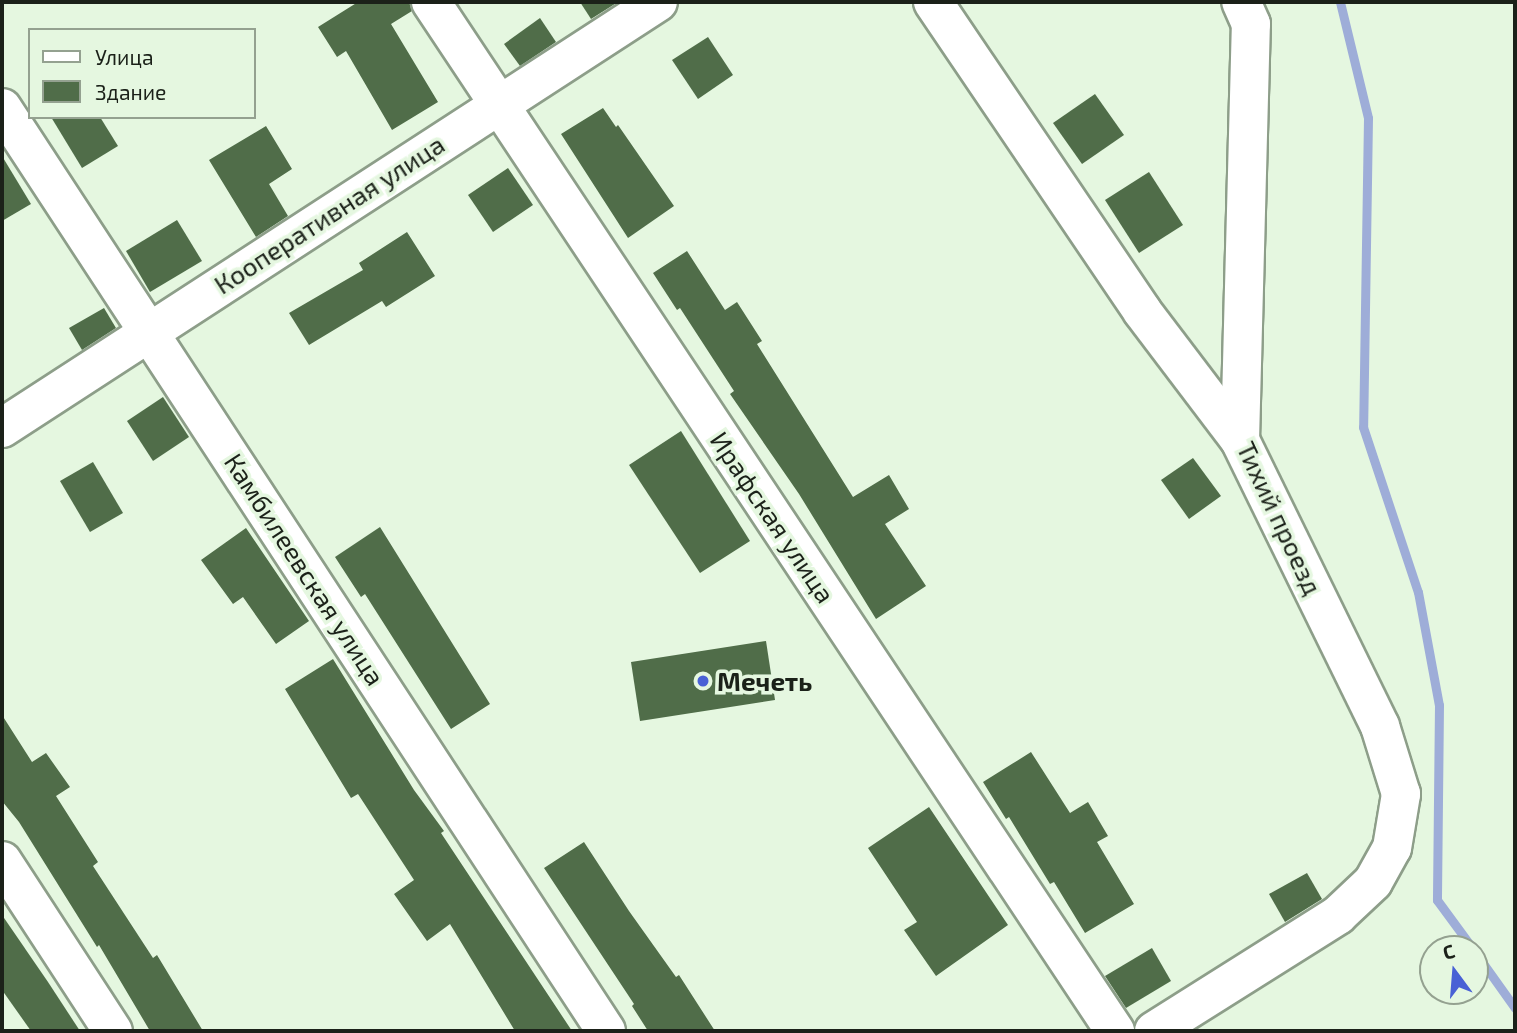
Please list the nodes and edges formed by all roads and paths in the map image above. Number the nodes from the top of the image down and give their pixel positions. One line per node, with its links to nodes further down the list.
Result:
1 (431, 2): 5 (street, Ирафская улица)
2 (658, 2): 5 (street, Кооперативная улица)
3 (933, 2): 9 (street)
4 (1241, 2): 9 (street, Тихий проезд)
5 (498, 103): 7 (street, Кооперативная улица); 13 (street, Ирафская улица)
6 (2, 108): 7 (street, Камбилеевская улица)
7 (151, 331): 8 (street, Кооперативная улица); 12 (street, Камбилеевская улица)
8 (2, 428)
9 (1240, 440): 14 (street, Тихий проезд)
10 (2, 861): 11 (street)
11 (113, 1031)
12 (606, 1031)
13 (1115, 1031)
14 (1154, 1031)

